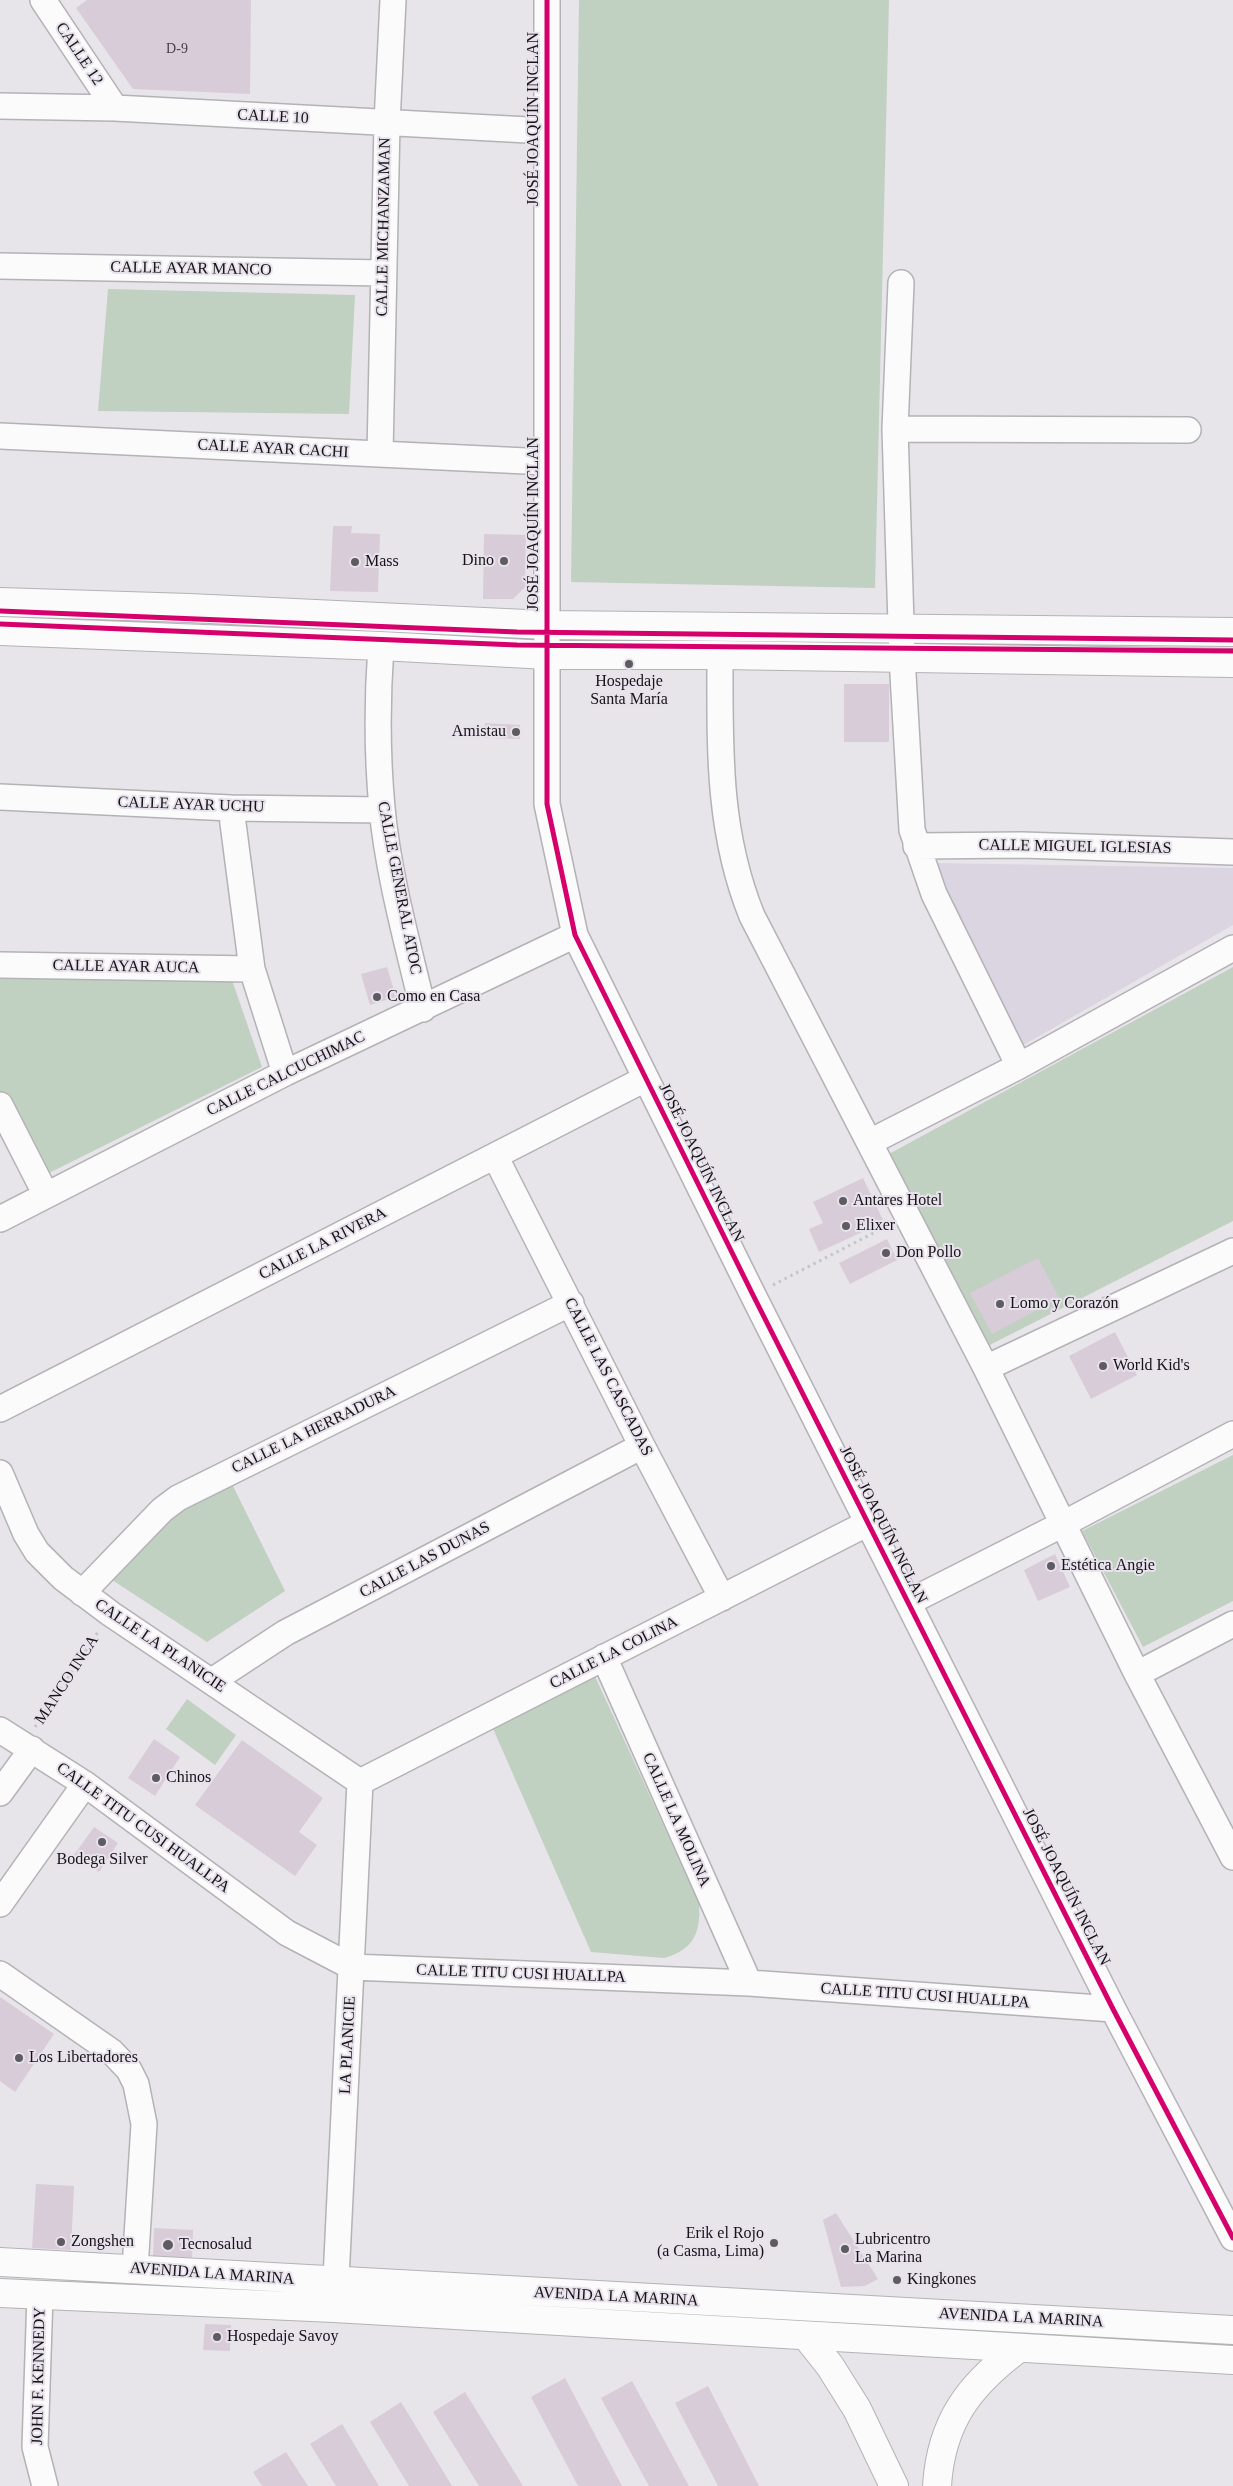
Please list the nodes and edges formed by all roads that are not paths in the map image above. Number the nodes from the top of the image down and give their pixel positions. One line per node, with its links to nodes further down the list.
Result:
1 (43, 0): 5 (street, CALLE 12)
2 (393, 0): 6 (street, CALLE MICHANZAMAN)
3 (547, 0): 7 (street, JOSÉ JOAQUÍN INCLAN)
4 (0, 106): 5 (street, CALLE 10)
5 (115, 108): 6 (street, CALLE 10)
6 (387, 124): 7 (street, CALLE 10); 9 (street, CALLE MICHANZAMAN)
7 (547, 131): 15 (street, JOSÉ JOAQUÍN INCLAN)
8 (0, 266): 9 (street, CALLE AYAR MANCO)
9 (383, 273): 14 (street, CALLE MICHANZAMAN)
10 (901, 283): 11 (street)
11 (895, 429): 12 (street); 18 (street)
12 (1188, 430)
13 (0, 436): 14 (street, CALLE AYAR CACHI)
14 (380, 454): 15 (street, CALLE AYAR CACHI)
15 (547, 462): 17 (street, JOSÉ JOAQUÍN INCLAN)
16 (0, 602): 17 (street)
17 (547, 625): 18 (street); 23 (street, JOSÉ JOAQUÍN INCLAN)
18 (901, 627): 20 (street); 24 (street)
19 (0, 631): 21 (street)
20 (1233, 632)
21 (381, 646): 23 (street); 28 (street, CALLE GENERAL ATOC)
22 (720, 655): 23 (street); 24 (street); 40 (street)
23 (547, 656): 31 (street, JOSÉ JOAQUÍN INCLAN)
24 (902, 657): 25 (street); 29 (street)
25 (1233, 663)
26 (0, 797): 27 (street, CALLE AYAR UCHU)
27 (231, 808): 28 (street, CALLE AYAR UCHU); 34 (street)
28 (382, 810): 35 (street, CALLE GENERAL ATOC)
29 (916, 846): 30 (street, CALLE MIGUEL IGLESIAS); 36 (street)
30 (1233, 852)
31 (575, 935): 35 (street, CALLE CALCUCHIMAC); 38 (street, JOSÉ JOAQUÍN INCLAN)
32 (1233, 948): 36 (street)
33 (0, 965): 34 (street, CALLE AYAR AUCA)
34 (252, 970): 37 (street)
35 (423, 1009): 37 (street, CALLE CALCUCHIMAC)
36 (1019, 1066): 40 (street)
37 (285, 1073): 42 (street, CALLE CALCUCHIMAC)
38 (646, 1079): 41 (street, CALLE LA RIVERA); 51 (street, JOSÉ JOAQUÍN INCLAN)
39 (0, 1105): 42 (street)
40 (870, 1142): 46 (street)
41 (495, 1156): 45 (street, CALLE LAS CASCADAS); 47 (street, CALLE LA RIVERA)
42 (46, 1195): 43 (street, CALLE CALCUCHIMAC)
43 (0, 1219)
44 (1233, 1251): 46 (street)
45 (570, 1303): 49 (street, CALLE LAS CASCADAS); 53 (street, CALLE LA HERRADURA)
46 (986, 1368): 52 (street)
47 (0, 1410)
48 (1233, 1434): 52 (street)
49 (642, 1446): 54 (street, CALLE LAS CASCADAS); 59 (street, CALLE LAS DUNAS)
50 (0, 1473): 53 (street, CALLE LA PLANICIE)
51 (868, 1523): 54 (street, CALLE LA COLINA); 55 (street, JOSÉ JOAQUÍN INCLAN)
52 (1065, 1523): 55 (street); 58 (street)
53 (82, 1593): 59 (street, CALLE LA PLANICIE)
54 (722, 1598): 57 (street, CALLE LA COLINA)
55 (909, 1602): 71 (street, JOSÉ JOAQUÍN INCLAN)
56 (1233, 1624): 58 (street)
57 (604, 1657): 62 (street, CALLE LA COLINA); 70 (street, CALLE LA MOLINA)
58 (1137, 1674): 65 (street)
59 (212, 1682): 62 (street, CALLE LA PLANICIE)
60 (0, 1730): 61 (street, CALLE TITU CUSI HUALLPA)
61 (32, 1749): 63 (street, CALLE TITU CUSI HUALLPA); 64 (street)
62 (360, 1782): 68 (street, LA PLANICIE)
63 (85, 1784): 67 (street); 68 (street, CALLE TITU CUSI HUALLPA)
64 (0, 1793)
65 (1225, 1823): 66 (street)
66 (1233, 1857)
67 (0, 1904)
68 (352, 1967): 70 (street, CALLE TITU CUSI HUALLPA); 77 (street, LA PLANICIE)
69 (0, 1974): 74 (street)
70 (748, 1983): 71 (street, CALLE TITU CUSI HUALLPA)
71 (1113, 2009): 72 (street, JOSÉ JOAQUÍN INCLAN)
72 (1233, 2238)
73 (0, 2262): 74 (street, AVENIDA LA MARINA)
74 (135, 2269): 77 (street, AVENIDA LA MARINA)
75 (0, 2293): 76 (street, AVENIDA LA MARINA)
76 (40, 2295): 77 (street, AVENIDA LA MARINA); 82 (street, JOHN F. KENNEDY)
77 (335, 2295): 78 (street, AVENIDA LA MARINA); 79 (street, AVENIDA LA MARINA)
78 (1233, 2330)
79 (807, 2337): 80 (street, AVENIDA LA MARINA); 83 (street)
80 (1019, 2348): 81 (street, AVENIDA LA MARINA); 84 (street)
81 (1233, 2360)
82 (46, 2486)
83 (894, 2486)
84 (937, 2486)

